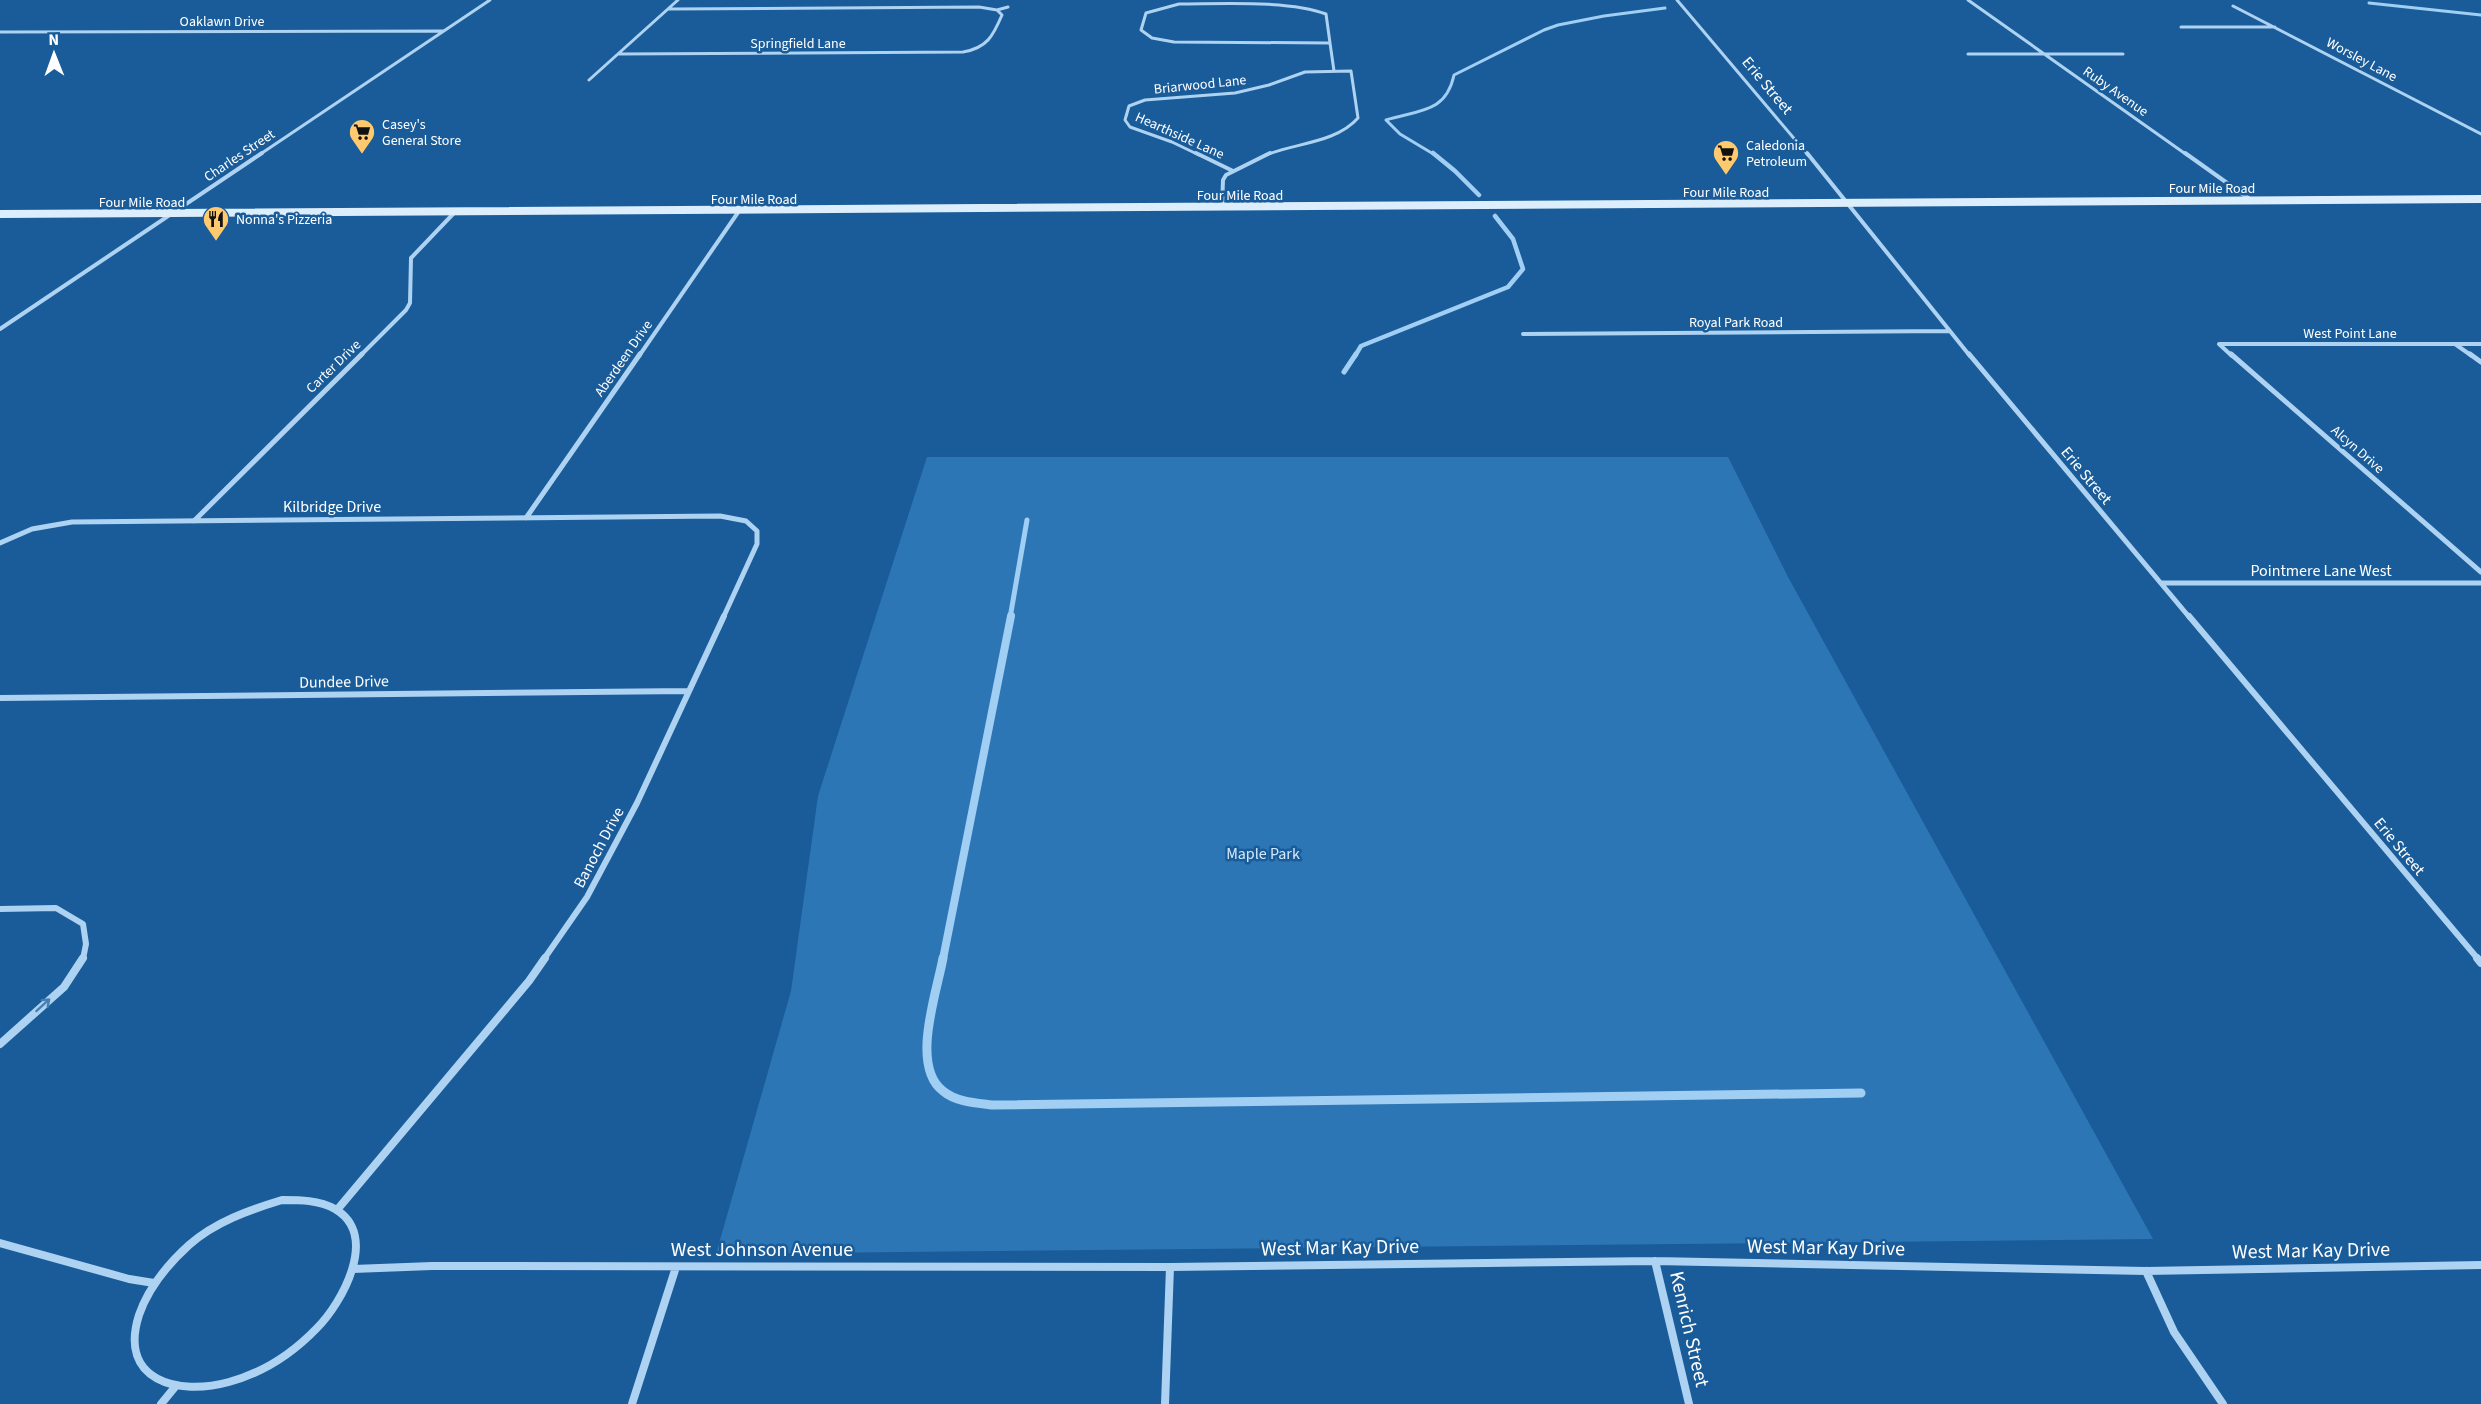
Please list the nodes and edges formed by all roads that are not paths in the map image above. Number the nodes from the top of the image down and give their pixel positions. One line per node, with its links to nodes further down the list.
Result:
1 (490, 0): 11 (street, Charles Street)
2 (678, 0): 7 (street)
3 (1677, 0): 25 (street, Erie Street)
4 (1968, 0): 16 (street, Ruby Avenue)
5 (2233, 6): 10 (street, Worsley Lane)
6 (1008, 7): 8 (street)
7 (668, 9): 8 (street); 14 (street)
8 (997, 10): 14 (street, Springfield Lane)
9 (2181, 27): 10 (street)
10 (2279, 27): 21 (street, Worsley Lane)
11 (444, 31): 12 (street, Oaklawn Drive); 30 (street, Charles Street)
12 (0, 32)
13 (1331, 43): 13 (street); 18 (street)
14 (618, 54): 19 (street)
15 (1968, 54): 16 (street)
16 (2046, 54): 17 (street); 24 (street, Ruby Avenue)
17 (2123, 54)
18 (1335, 71): 20 (street, Briarwood Lane); 22 (street, Briarwood Lane)
19 (589, 80)
20 (1127, 114): 22 (street, Hearthside Lane)
21 (2481, 134)
22 (1233, 171): 26 (street)
23 (2481, 199): 24 (main road, Four Mile Road)
24 (2251, 200): 25 (main road, Four Mile Road)
25 (1848, 203): 26 (main road, Four Mile Road); 32 (street, Erie Street)
26 (1222, 207): 27 (main road, Four Mile Road)
27 (739, 211): 28 (main road, Four Mile Road); 39 (street, Aberdeen Drive)
28 (454, 213): 30 (main road, Four Mile Road); 40 (street, Carter Drive)
29 (0, 214): 30 (main road, Four Mile Road)
30 (170, 214): 31 (street, Charles Street)
31 (0, 329)
32 (1948, 331): 33 (street, Royal Park Road); 43 (street, Erie Street)
33 (1523, 334)
34 (2219, 344): 35 (street, West Point Lane); 42 (street, Alcyn Drive)
35 (2455, 344): 36 (street, West Point Lane); 37 (street)
36 (2481, 344)
37 (2481, 362)
38 (668, 516): 39 (street, Kilbridge Drive); 45 (street, Banoch Drive)
39 (526, 518): 40 (street, Kilbridge Drive)
40 (194, 521): 41 (street, Kilbridge Drive)
41 (0, 543)
42 (2481, 572)
43 (2161, 583): 44 (street, Pointmere Lane West); 48 (street, Erie Street)
44 (2481, 583)
45 (689, 691): 46 (street, Dundee Drive); 50 (street, Banoch Drive)
46 (0, 698)
47 (0, 909): 49 (street, one-way to 47)
48 (2481, 963)
49 (0, 1044)
50 (337, 1210): 56 (street); 58 (street)
51 (0, 1243): 58 (street)
52 (1655, 1262): 55 (street, West Mar Kay Drive); 57 (street, West Mar Kay Drive); 63 (street, Kenrich Street)
53 (2481, 1265): 57 (street, West Mar Kay Drive)
54 (676, 1267): 55 (street, West Johnson Avenue); 56 (street, West Johnson Avenue); 61 (street)
55 (1170, 1267): 62 (street)
56 (353, 1269): 59 (street)
57 (2146, 1271): 64 (street)
58 (154, 1283): 59 (street)
59 (175, 1387): 60 (street)
60 (161, 1404)
61 (632, 1404)
62 (1165, 1404)
63 (1689, 1404)
64 (2223, 1404)

